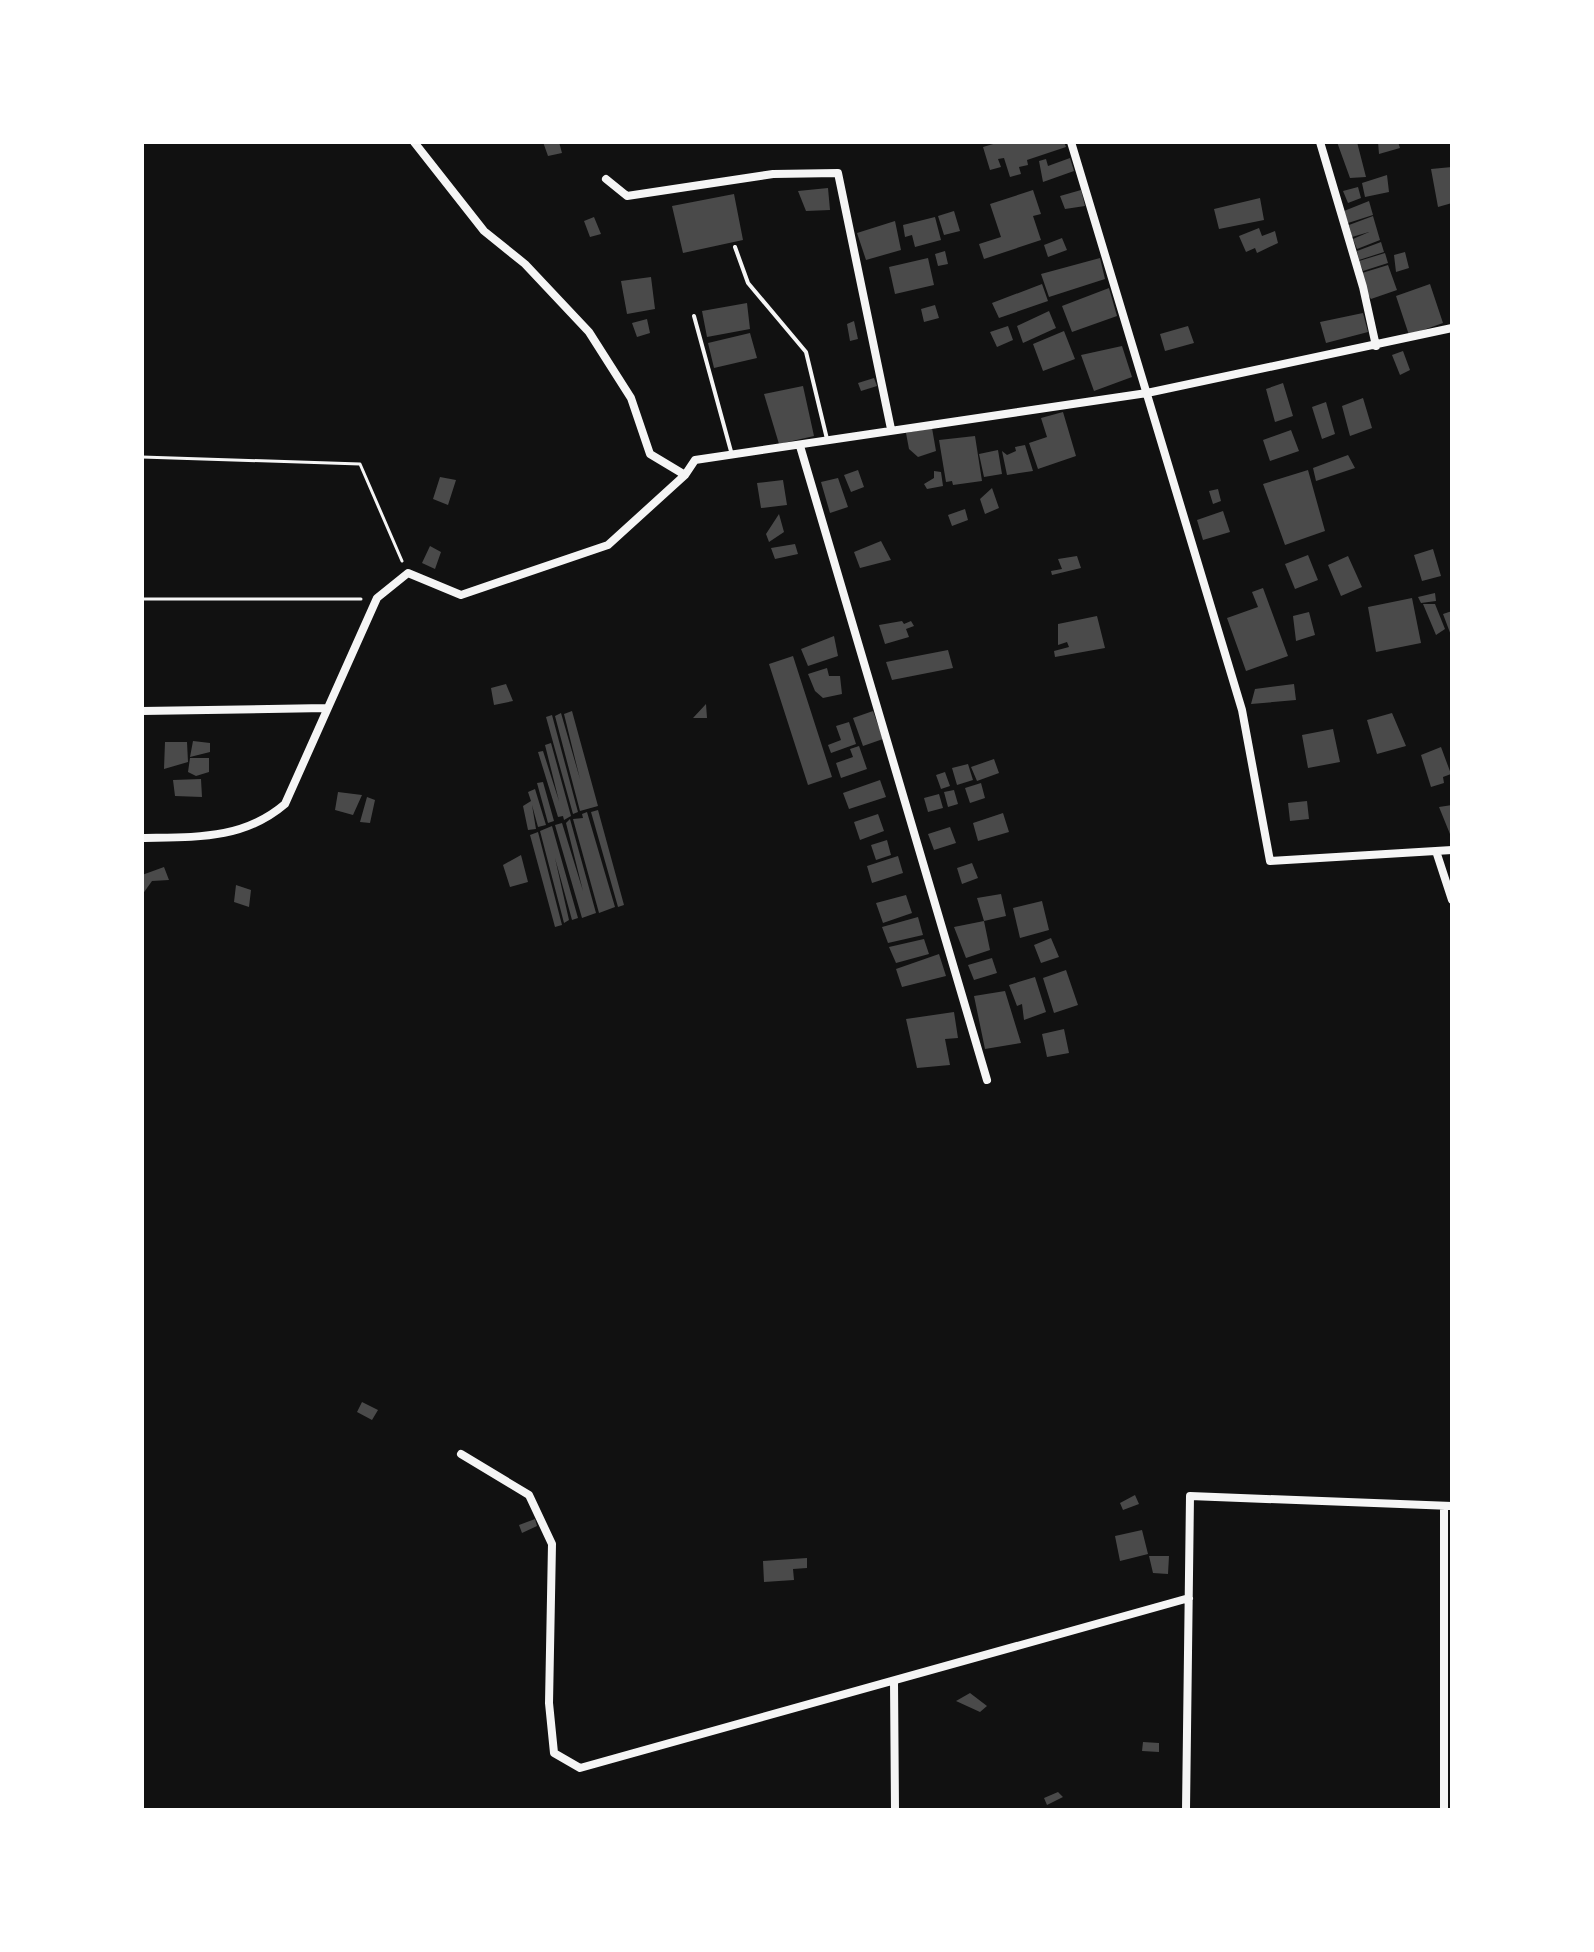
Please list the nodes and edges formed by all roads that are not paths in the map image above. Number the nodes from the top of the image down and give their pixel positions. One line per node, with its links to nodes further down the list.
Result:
1 (414, 142): 14 (street)
2 (1071, 142): 9 (street)
3 (1320, 142): 8 (street)
4 (606, 179): 10 (street)
5 (735, 247): 11 (lane)
6 (694, 316): 13 (lane)
7 (1452, 328): 8 (street)
8 (1376, 346): 9 (street)
9 (1147, 393): 10 (street); 19 (street)
10 (891, 429): 11 (street)
11 (827, 441): 12 (street)
12 (800, 446): 13 (street); 21 (street)
13 (732, 455): 14 (street)
14 (685, 475): 15 (street)
15 (326, 708): 16 (street); 17 (street)
16 (142, 711)
17 (142, 838)
18 (1452, 850): 19 (street)
19 (1436, 851): 20 (street)
20 (1452, 900)
21 (987, 1080)
22 (461, 1454): 25 (street)
23 (1448, 1506): 24 (street); 28 (street)
24 (1189, 1598): 25 (street); 27 (street)
25 (894, 1681): 26 (street)
26 (895, 1810)
27 (1186, 1810)
28 (1444, 1810)

